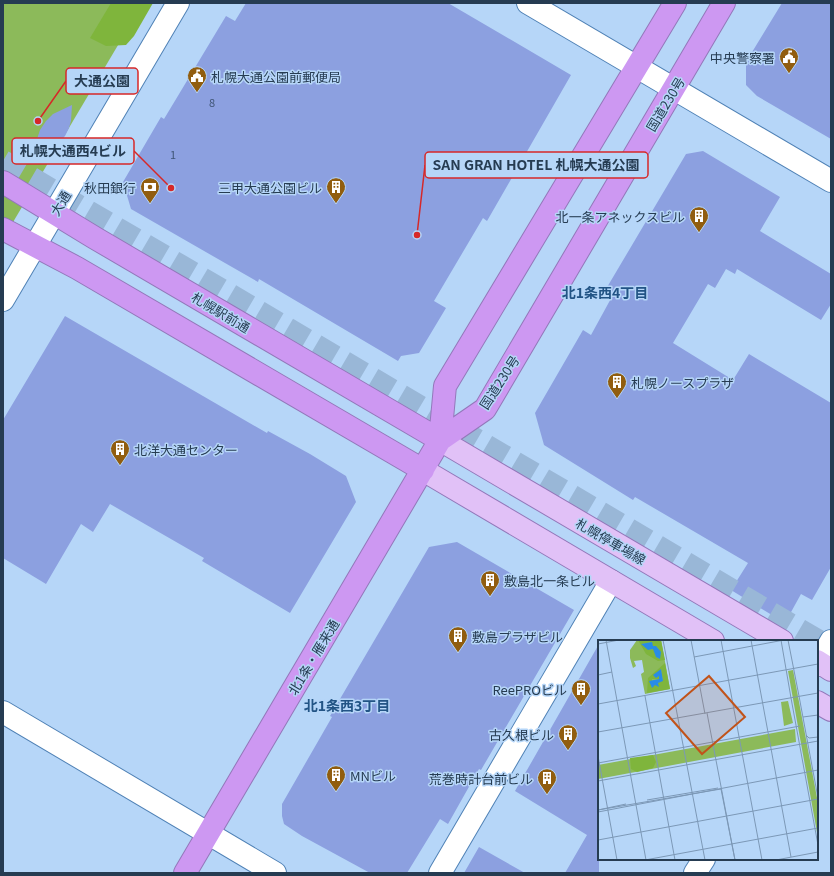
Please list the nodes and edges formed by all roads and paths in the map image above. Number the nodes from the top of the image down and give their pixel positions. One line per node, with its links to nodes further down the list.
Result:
1 (178, 3): 9 (street, 大通)
2 (528, 3): 5 (street)
3 (675, 3): 5 (highway)
4 (724, 3): 6 (highway, 国道230号)
5 (636, 67): 6 (street); 13 (highway)
6 (674, 89): 7 (street); 13 (highway, 国道230号)
7 (831, 181)
8 (3, 182): 9 (highway, 札幌駅前通)
9 (54, 212): 11 (street, 大通); 13 (highway, 札幌駅前通)
10 (3, 229): 11 (highway)
11 (34, 246): 12 (street, 大通); 14 (highway)
12 (3, 300)
13 (440, 440): 14 (highway, 北1条・雁来通); 17 (main road, 札幌停車場線)
14 (423, 470): 15 (main road); 23 (highway, 北1条・雁来通)
15 (611, 581): 16 (main road); 27 (street)
16 (711, 640)
17 (780, 640)
18 (831, 641): 19 (street)
19 (821, 664)
20 (818, 703): 21 (main road)
21 (831, 710)
22 (3, 712): 23 (street)
23 (209, 834): 25 (highway, 北1条・雁来通); 26 (street)
24 (703, 860): 28 (street)
25 (186, 873)
26 (275, 873)
27 (440, 873)
28 (696, 873)

